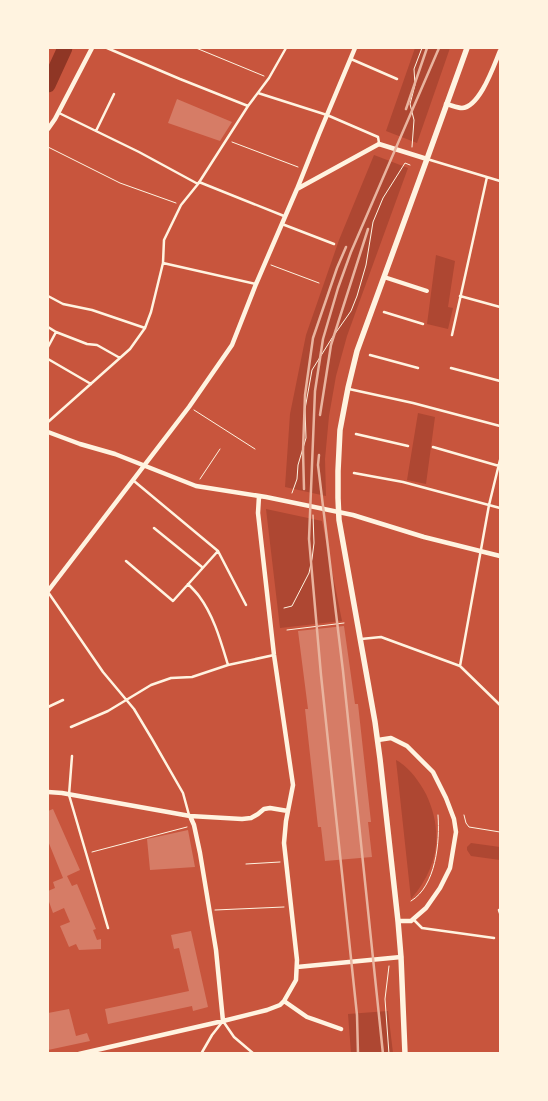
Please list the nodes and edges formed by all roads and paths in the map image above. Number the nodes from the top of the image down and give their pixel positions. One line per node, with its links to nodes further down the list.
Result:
1 (92, 48): 16 (street)
2 (107, 48): 15 (lane)
3 (196, 48): 10 (path)
4 (286, 48): 10 (lane)
5 (355, 48): 9 (street)
6 (422, 48): 22 (path)
7 (467, 48): 14 (street)
8 (500, 51): 14 (street)
9 (351, 58): 11 (lane); 17 (street)
10 (269, 78): 12 (lane)
11 (397, 79)
12 (258, 93): 15 (lane); 17 (lane)
13 (114, 94): 19 (lane)
14 (446, 104): 24 (street)
15 (248, 106): 20 (lane)
16 (58, 113): 18 (street); 19 (lane)
17 (327, 115): 21 (lane); 26 (street)
18 (48, 130)
19 (96, 131): 29 (lane)
20 (226, 140): 26 (path); 29 (lane)
21 (379, 144): 24 (street); 30 (street)
22 (412, 146)
23 (48, 148): 31 (path)
24 (428, 159): 27 (lane); 37 (street)
25 (410, 165): 74 (path)
26 (305, 169): 30 (street)
27 (486, 177): 28 (lane); 42 (lane)
28 (500, 182)
29 (198, 183): 31 (lane); 32 (lane)
30 (297, 189): 32 (street)
31 (181, 205): 35 (lane)
32 (285, 217): 33 (street)
33 (282, 224): 34 (lane); 36 (street)
34 (334, 244)
35 (163, 263): 39 (lane); 47 (lane)
36 (265, 263): 38 (path); 39 (street)
37 (384, 277): 40 (street); 58 (street)
38 (319, 283)
39 (256, 284): 59 (street)
40 (427, 291)
41 (48, 296): 47 (lane)
42 (460, 296): 43 (lane); 49 (lane)
43 (500, 307)
44 (384, 312): 45 (lane)
45 (423, 324)
46 (48, 327): 48 (lane)
47 (145, 328): 52 (lane)
48 (56, 332): 50 (lane); 52 (lane)
49 (452, 335)
50 (48, 347)
51 (370, 355): 54 (lane)
52 (120, 358): 57 (lane)
53 (48, 359): 57 (lane)
54 (418, 368)
55 (451, 368): 56 (lane)
56 (500, 381)
57 (91, 384): 60 (lane)
58 (348, 388): 61 (lane); 78 (street)
59 (189, 407): 66 (path); 69 (street)
60 (48, 422)
61 (500, 426)
62 (48, 432): 69 (street)
63 (356, 434): 64 (lane)
64 (408, 446)
65 (432, 447): 70 (lane)
66 (255, 449)
67 (220, 450): 73 (path)
68 (500, 460): 70 (lane)
69 (144, 466): 72 (street); 73 (street)
70 (500, 466): 76 (lane)
71 (354, 473): 76 (lane)
72 (132, 480): 81 (lane); 87 (street)
73 (196, 486): 75 (street)
74 (292, 493)
75 (258, 496): 78 (street); 93 (street)
76 (489, 504): 77 (lane); 82 (lane)
77 (500, 508)
78 (338, 512): 82 (street); 92 (street)
79 (313, 515): 89 (path)
80 (154, 528): 85 (lane)
81 (218, 550): 85 (lane); 88 (lane)
82 (481, 551): 83 (street); 95 (lane)
83 (500, 556)
84 (126, 562): 86 (lane)
85 (202, 567): 86 (lane)
86 (188, 584): 94 (lane)
87 (48, 592): 97 (lane)
88 (246, 605)
89 (284, 608)
90 (344, 623): 91 (path)
91 (287, 630)
92 (361, 639): 95 (lane); 101 (street)
93 (274, 655): 94 (lane); 105 (street)
94 (228, 665): 97 (lane)
95 (460, 666): 98 (lane)
96 (63, 700): 99 (lane)
97 (127, 700): 100 (lane); 108 (lane)
98 (500, 705)
99 (48, 707)
100 (70, 727)
101 (378, 740): 117 (street); 118 (street)
102 (72, 756): 104 (lane)
103 (48, 792): 104 (street)
104 (69, 795): 108 (street); 111 (lane)
105 (288, 811): 108 (street); 112 (street)
106 (438, 815): 114 (path)
107 (464, 815): 110 (path)
108 (190, 816): 109 (street)
109 (194, 826): 111 (path); 116 (street)
110 (500, 832)
111 (86, 854): 119 (lane)
112 (286, 861): 113 (path); 115 (street)
113 (246, 864)
114 (411, 901)
115 (291, 908): 116 (path); 123 (street)
116 (209, 910): 125 (street)
117 (413, 919): 118 (street); 120 (lane)
118 (398, 921): 121 (street)
119 (108, 928)
120 (494, 938)
121 (401, 957): 123 (street); 131 (street)
122 (389, 966): 130 (path)
123 (297, 967): 124 (street)
124 (284, 1001): 125 (street); 126 (street)
125 (223, 1021): 127 (street); 128 (lane); 129 (lane)
126 (341, 1029)
127 (79, 1054)
128 (201, 1054)
129 (254, 1054)
130 (389, 1054)
131 (405, 1054)

